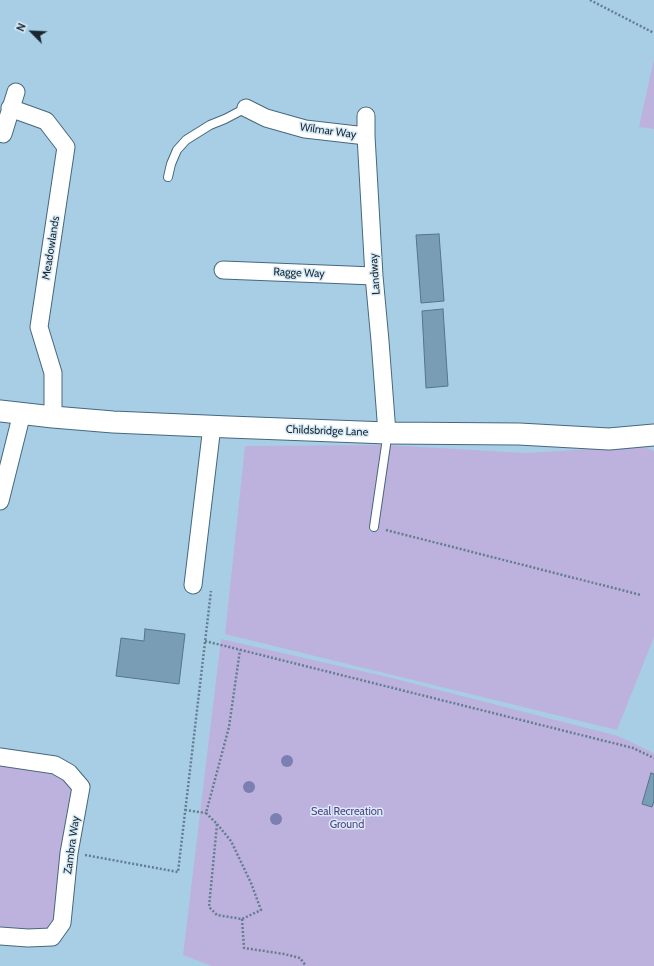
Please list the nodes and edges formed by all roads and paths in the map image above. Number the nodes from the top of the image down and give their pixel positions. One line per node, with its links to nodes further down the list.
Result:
1 (590, 0): 2 (path)
2 (654, 33)
3 (16, 92): 4 (street)
4 (10, 108): 7 (street); 14 (street, Meadowlands)
5 (246, 108): 8 (street, Wilmar Way); 9 (lane)
6 (366, 116): 8 (street, Landway)
7 (3, 134)
8 (366, 136): 11 (street, Landway)
9 (168, 177)
10 (223, 270): 11 (street, Ragge Way)
11 (374, 276): 16 (street, Landway)
12 (0, 411): 13 (street, Childsbridge Lane)
13 (22, 413): 14 (street, Childsbridge Lane); 18 (street)
14 (53, 417): 15 (street, Childsbridge Lane)
15 (212, 426): 16 (street, Childsbridge Lane); 20 (street)
16 (387, 433): 17 (street, Childsbridge Lane); 19 (lane)
17 (654, 435)
18 (0, 501)
19 (374, 527): 22 (path)
20 (194, 585)
21 (211, 585): 23 (path)
22 (641, 595)
23 (205, 641): 24 (path); 27 (path)
24 (240, 650): 26 (path); 28 (path)
25 (0, 757): 30 (street, Zambra Way)
26 (654, 758)
27 (185, 810): 28 (path); 30 (path)
28 (206, 813): 29 (path)
29 (217, 824): 31 (path); 31 (path)
30 (69, 853): 32 (street, Zambra Way)
31 (242, 919): 33 (path)
32 (0, 936)
33 (306, 966)

